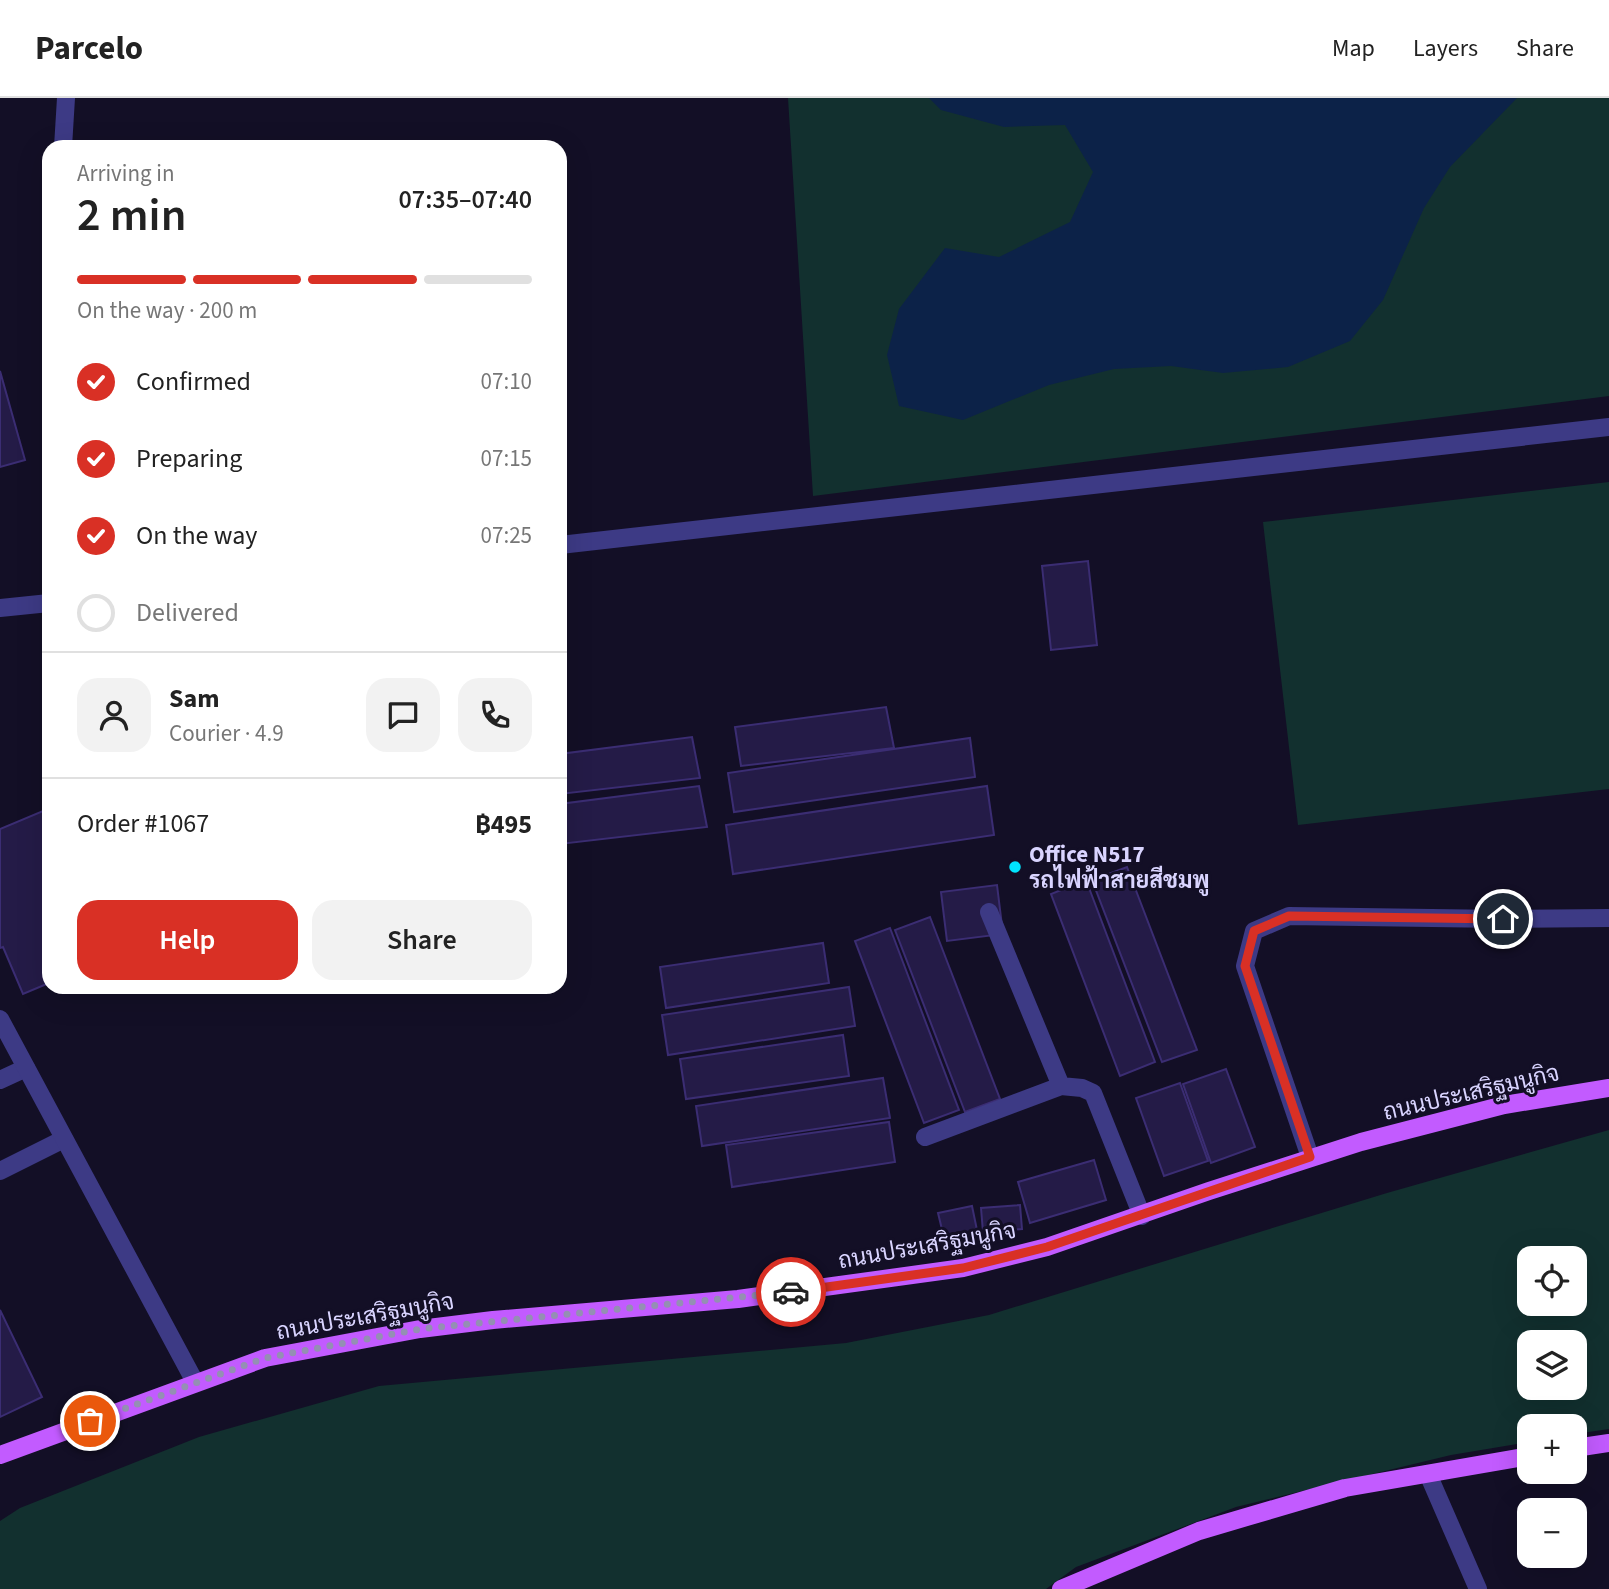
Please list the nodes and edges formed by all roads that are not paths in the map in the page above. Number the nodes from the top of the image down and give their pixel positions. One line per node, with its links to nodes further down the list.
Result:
1 (66, 98): 2 (street)
2 (64, 140)
3 (1609, 427): 4 (street)
4 (567, 544)
5 (42, 604): 6 (street)
6 (0, 608)
7 (989, 912): 12 (street)
8 (1609, 918): 16 (street)
9 (0, 1019): 10 (street)
10 (26, 1068): 11 (street); 15 (street)
11 (0, 1080)
12 (1062, 1086): 14 (street); 18 (street)
13 (1609, 1088): 16 (main road, ถนนประเสริฐมนูกิจ)
14 (925, 1137)
15 (64, 1139): 17 (street); 19 (street)
16 (1310, 1157): 18 (main road, ถนนประเสริฐมนูกิจ)
17 (0, 1171)
18 (1142, 1216): 19 (main road, ถนนประเสริฐมนูกิจ)
19 (195, 1382): 22 (main road, ถนนประเสริฐมนูกิจ)
20 (1609, 1443): 21 (main road)
21 (1587, 1446)
22 (0, 1455)
23 (1517, 1458): 24 (main road)
24 (1428, 1474): 25 (main road); 26 (street)
25 (1060, 1589)
26 (1478, 1589)

